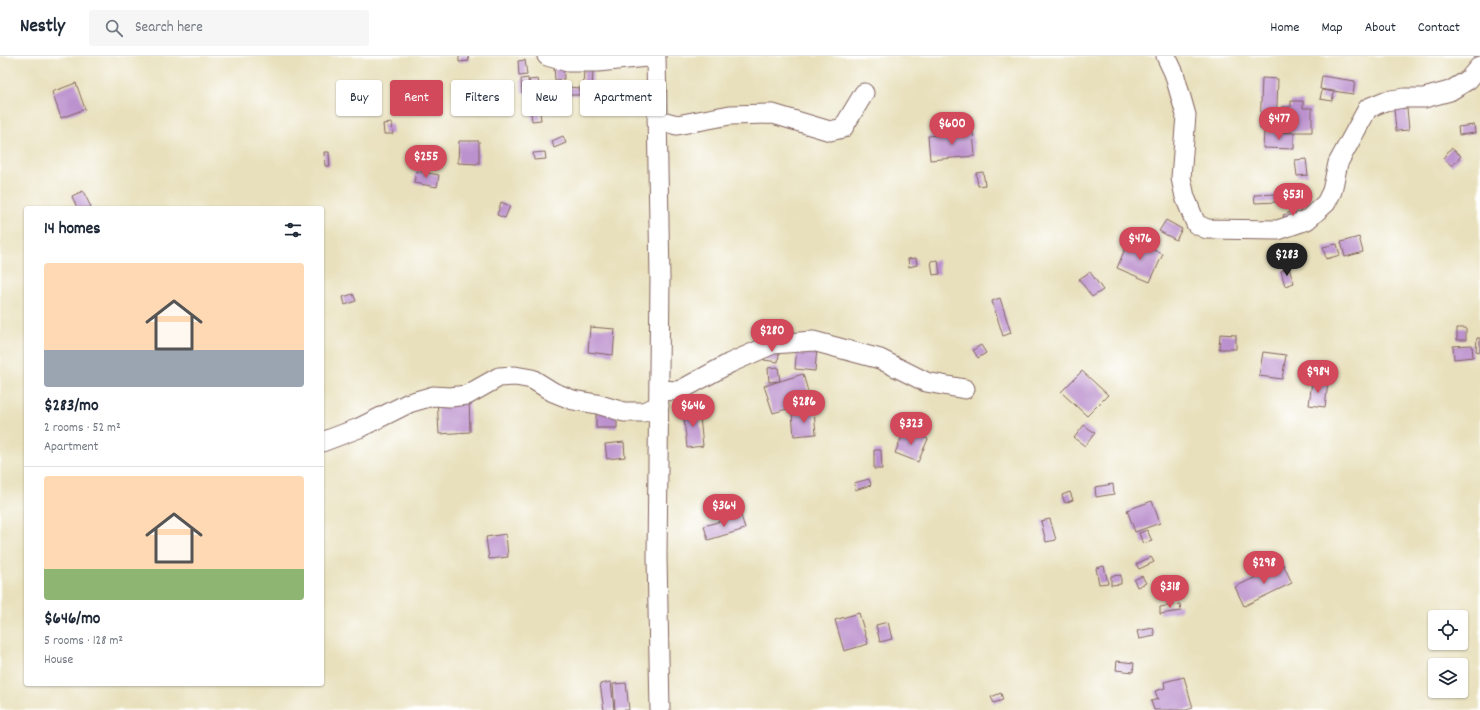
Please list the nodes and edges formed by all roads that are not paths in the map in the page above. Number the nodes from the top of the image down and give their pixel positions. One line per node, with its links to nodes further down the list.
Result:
1 (547, 56): 2 (street)
2 (656, 56): 6 (street)
3 (1166, 56): 4 (street)
4 (1480, 66)
5 (864, 93): 6 (street)
6 (658, 120): 8 (street)
7 (966, 389): 8 (street)
8 (659, 398): 9 (street); 10 (street)
9 (324, 441)
10 (660, 710)

